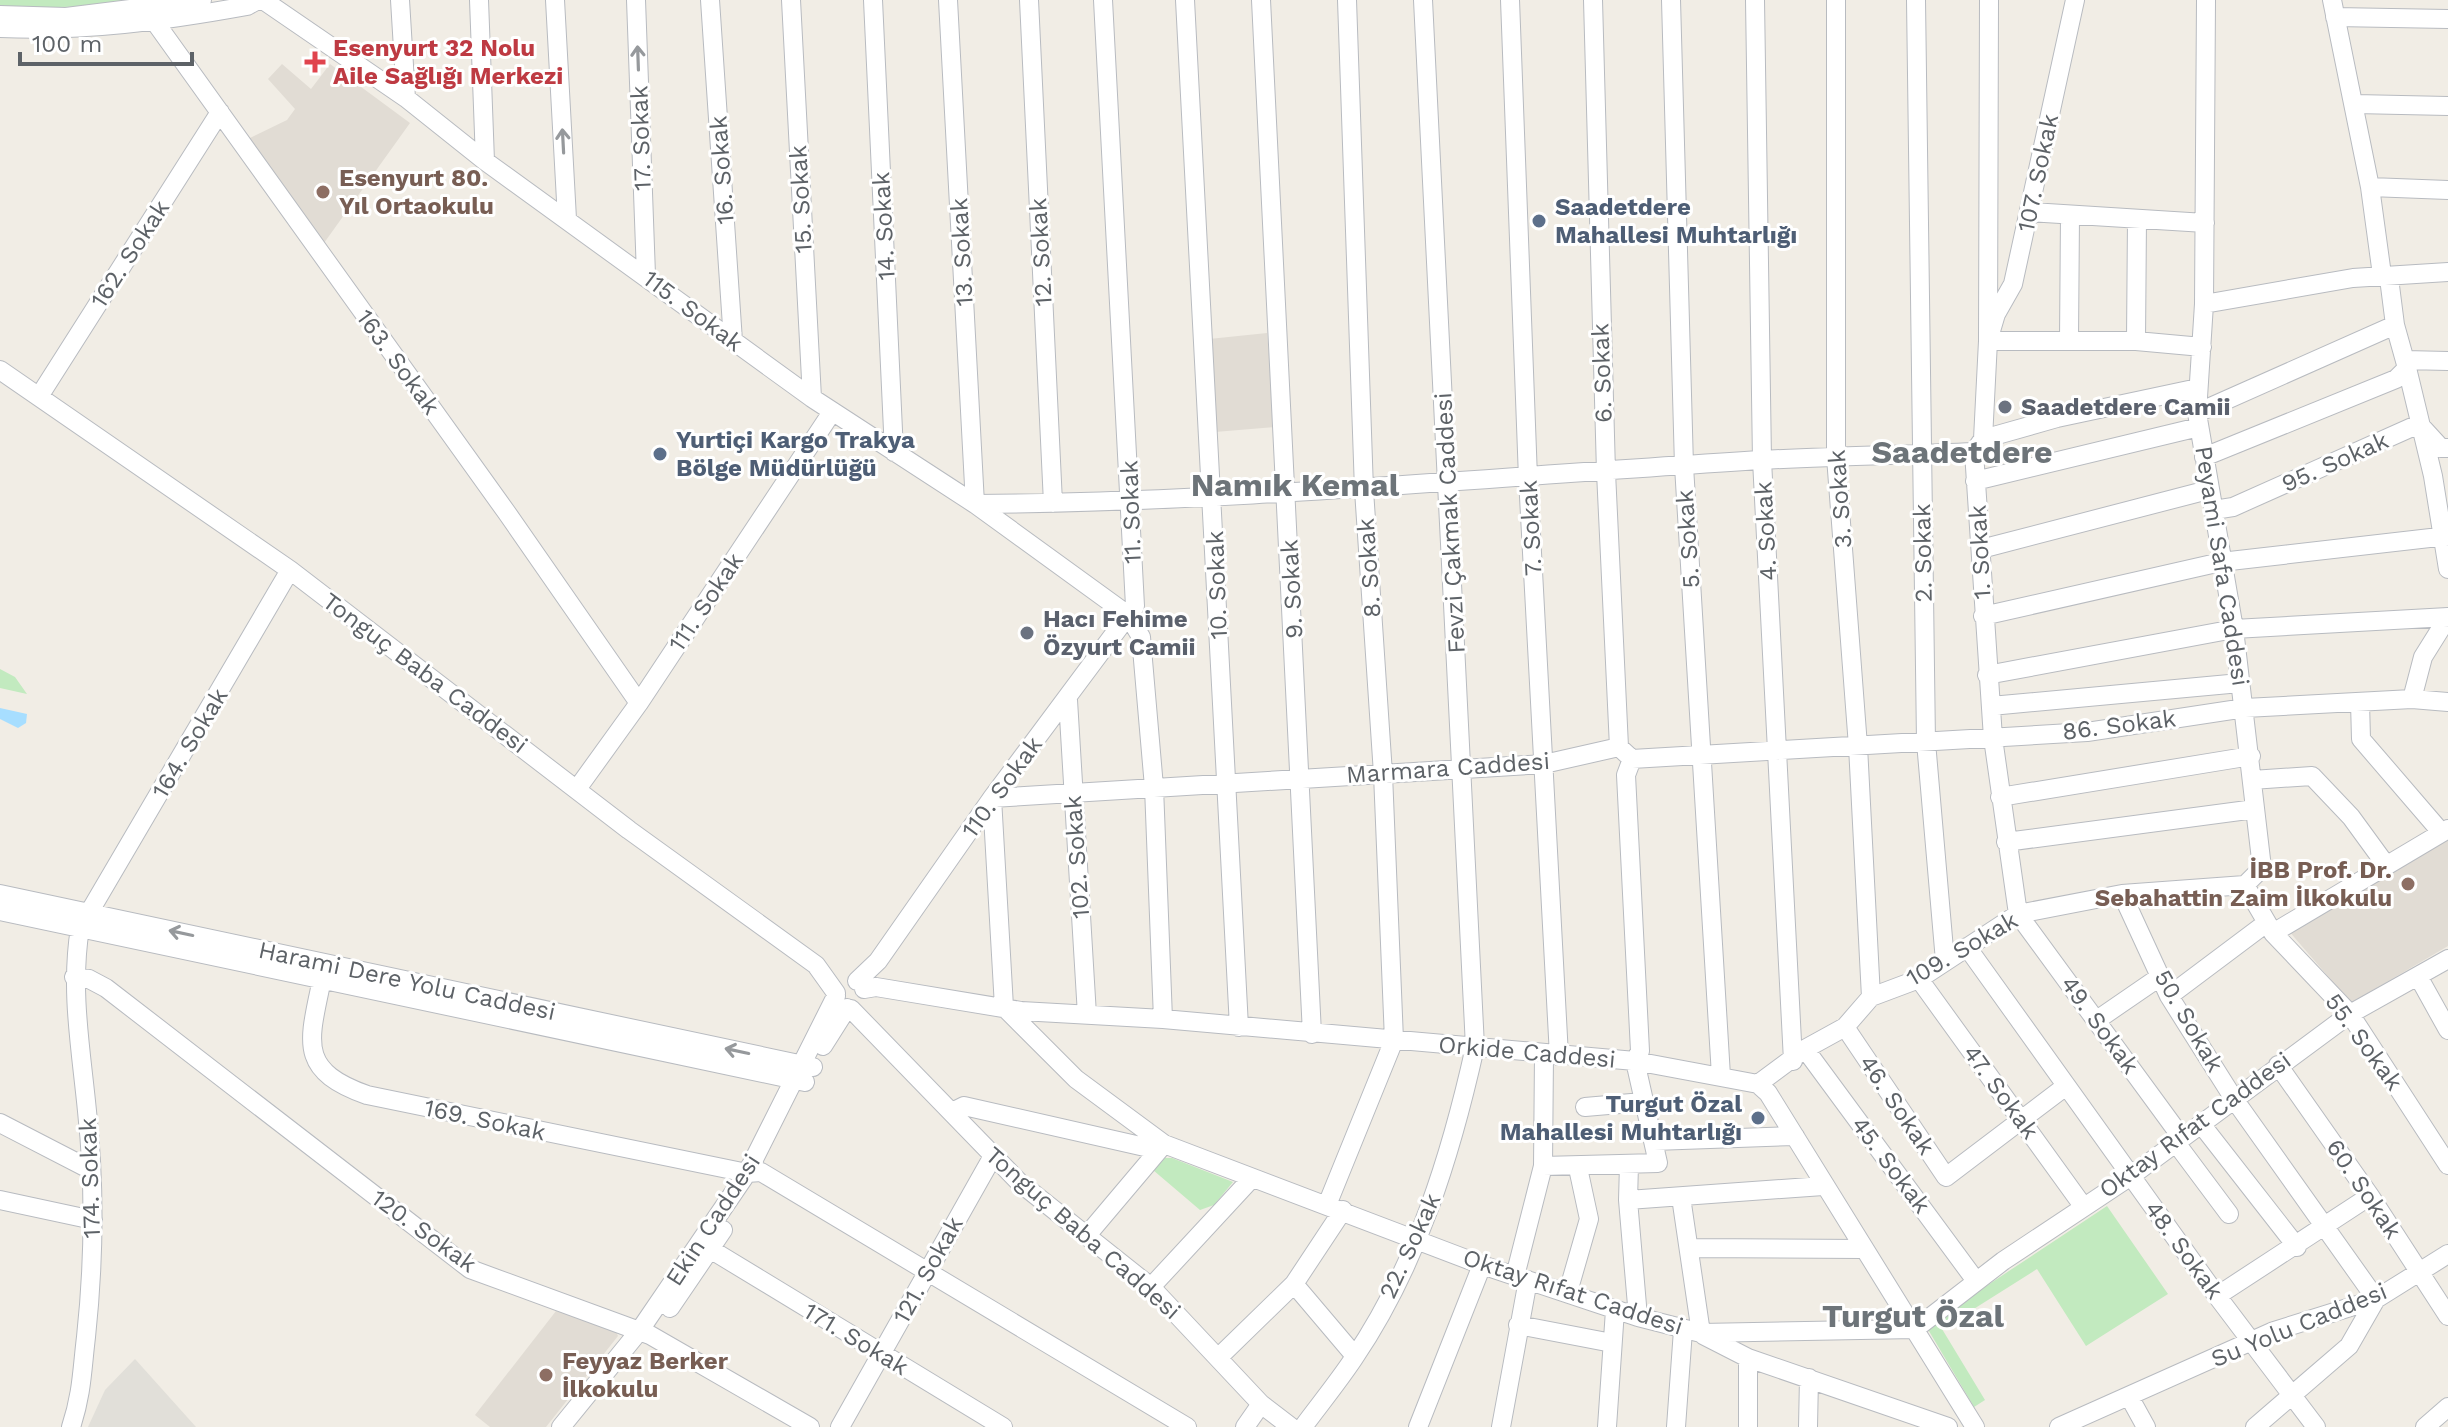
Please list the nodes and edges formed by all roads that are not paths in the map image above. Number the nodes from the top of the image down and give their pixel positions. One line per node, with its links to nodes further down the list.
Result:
1 (202, 0): 27 (street)
2 (261, 0): 29 (street); 31 (street, 115. Sokak)
3 (400, 0): 31 (street)
4 (479, 0): 35 (street)
5 (555, 0): 40 (street, one-way to 5)
6 (636, 0): 44 (street, 17. Sokak, one-way to 6)
7 (710, 0): 49 (street, 16. Sokak)
8 (791, 0): 58 (street, 15. Sokak)
9 (873, 0): 64 (street, 14. Sokak)
10 (948, 0): 80 (street, 13. Sokak)
11 (1029, 0): 79 (street, 12. Sokak)
12 (1103, 0): 78 (street, 11. Sokak)
13 (1185, 0): 77 (street, 10. Sokak)
14 (1261, 0): 76 (street, 9. Sokak)
15 (1347, 0): 74 (street, 8. Sokak)
16 (1423, 0): 73 (street, Fevzi Çakmak Caddesi)
17 (1510, 0): 71 (street, 7. Sokak)
18 (1593, 0): 70 (street, 6. Sokak)
19 (1671, 0): 69 (street, 5. Sokak)
20 (1755, 0): 68 (street, 4. Sokak)
21 (1836, 0): 66 (street, 3. Sokak)
22 (1916, 0): 65 (street, 2. Sokak)
23 (1989, 0): 50 (street, 1. Sokak)
24 (2075, 0): 38 (street, 107. Sokak)
25 (2206, 0): 42 (street, Peyami Safa Caddesi)
26 (2334, 9): 28 (street); 32 (street)
27 (0, 15)
28 (2448, 19)
29 (155, 22): 30 (street); 34 (street, 163. Sokak)
30 (0, 28)
31 (406, 98): 35 (street, 115. Sokak)
32 (2355, 104): 33 (street); 36 (street)
33 (2448, 106)
34 (220, 112): 57 (street, 162. Sokak); 96 (street, 163. Sokak)
35 (485, 161): 40 (street, 115. Sokak)
36 (2370, 187): 37 (street); 45 (street)
37 (2448, 190)
38 (2030, 212): 39 (street); 50 (street, 107. Sokak)
39 (2070, 215): 41 (street); 48 (street)
40 (567, 219): 44 (street, 115. Sokak)
41 (2137, 219): 42 (street); 51 (street)
42 (2205, 223): 46 (street, Peyami Safa Caddesi)
43 (2448, 272): 45 (street)
44 (646, 275): 49 (street, 115. Sokak)
45 (2386, 276): 46 (street); 47 (street)
46 (2204, 304): 52 (street, Peyami Safa Caddesi)
47 (2395, 325): 54 (street); 60 (street)
48 (2069, 340): 50 (street); 51 (street)
49 (733, 341): 58 (street, 115. Sokak)
50 (1988, 341): 62 (street, 1. Sokak)
51 (2136, 341): 52 (street)
52 (2202, 347): 56 (street, Peyami Safa Caddesi)
53 (2448, 361): 54 (street)
54 (2406, 364): 61 (street); 67 (street)
55 (0, 370): 57 (street, Tonguç Baba Caddesi)
56 (2198, 388): 60 (street, Peyami Safa Caddesi); 62 (street)
57 (40, 395): 86 (street, Tonguç Baba Caddesi)
58 (812, 398): 59 (street, 115. Sokak)
59 (832, 412): 64 (street, 115. Sokak); 96 (street, 111. Sokak)
60 (2198, 420): 67 (street, Peyami Safa Caddesi); 72 (street)
61 (2419, 424): 63 (street, 95. Sokak); 81 (street, 95. Sokak); 82 (street)
62 (1978, 446): 65 (street); 72 (street, 1. Sokak)
63 (2448, 448)
64 (894, 452): 80 (street, 115. Sokak)
65 (1921, 454): 66 (street); 101 (street, 2. Sokak)
66 (1836, 457): 68 (street); 102 (street, 3. Sokak)
67 (2204, 457): 75 (street, Peyami Safa Caddesi)
68 (1762, 460): 69 (street); 103 (street, 4. Sokak)
69 (1684, 466): 70 (street); 105 (street, 5. Sokak)
70 (1606, 472): 71 (street); 104 (street, 6. Sokak)
71 (1528, 478): 73 (street); 107 (street, 7. Sokak)
72 (1975, 481): 83 (street, 1. Sokak)
73 (1448, 484): 74 (street); 108 (street, Fevzi Çakmak Caddesi)
74 (1364, 490): 76 (street); 109 (street, 8. Sokak)
75 (2208, 490): 81 (street, Peyami Safa Caddesi); 83 (street)
76 (1287, 494): 77 (street); 110 (street, 9. Sokak)
77 (1213, 497): 78 (street); 112 (street, 10. Sokak)
78 (1131, 501): 79 (street); 87 (street, 11. Sokak)
79 (1053, 503): 80 (street)
80 (975, 504): 87 (street, 115. Sokak)
81 (2214, 510): 84 (street, Peyami Safa Caddesi)
82 (2445, 537): 84 (street); 85 (street)
83 (1981, 549): 88 (street, 1. Sokak)
84 (2221, 562): 88 (street); 90 (street, Peyami Safa Caddesi)
85 (2448, 569)
86 (290, 570): 114 (street, Tonguç Baba Caddesi); 127 (street, 164. Sokak)
87 (1128, 615): 93 (street, 110. Sokak); 113 (street)
88 (1983, 616): 91 (street, 1. Sokak)
89 (2448, 617): 90 (street); 94 (street)
90 (2234, 629): 91 (street); 92 (street, Peyami Safa Caddesi)
91 (1987, 675): 97 (street, 1. Sokak)
92 (2240, 683): 97 (street); 98 (street, Peyami Safa Caddesi)
93 (1068, 700): 115 (street, 102. Sokak); 117 (street, 110. Sokak)
94 (2430, 701): 95 (street, 86. Sokak); 99 (street)
95 (2360, 702): 98 (street, 86. Sokak); 119 (street)
96 (639, 703): 114 (street, 111. Sokak)
97 (1991, 706): 100 (street, 1. Sokak)
98 (2245, 708): 100 (street, 86. Sokak); 106 (street, Peyami Safa Caddesi)
99 (2448, 716)
100 (1993, 738): 101 (street, Marmara Caddesi); 116 (street, 1. Sokak)
101 (1926, 742): 102 (street, Marmara Caddesi); 132 (street, 2. Sokak)
102 (1858, 746): 103 (street, Marmara Caddesi); 140 (street, 3. Sokak)
103 (1779, 751): 105 (street, Marmara Caddesi); 153 (street, 4. Sokak)
104 (1625, 753): 105 (street, Marmara Caddesi); 107 (street, Marmara Caddesi); 154 (street, 6. Sokak)
105 (1702, 755): 157 (street, 5. Sokak)
106 (2251, 756): 111 (street, Peyami Safa Caddesi); 116 (street)
107 (1544, 764): 108 (street, Marmara Caddesi); 152 (street, 7. Sokak)
108 (1463, 769): 109 (street, Marmara Caddesi); 151 (street, Fevzi Çakmak Caddesi)
109 (1383, 774): 110 (street, Marmara Caddesi); 150 (street, 8. Sokak)
110 (1302, 778): 112 (street, Marmara Caddesi); 149 (street, 9. Sokak)
111 (2252, 780): 118 (street, Peyami Safa Caddesi); 121 (street)
112 (1225, 783): 113 (street, Marmara Caddesi); 146 (street, 10. Sokak)
113 (1154, 787): 115 (street, Marmara Caddesi); 144 (street)
114 (577, 789): 138 (street, Tonguç Baba Caddesi)
115 (1073, 793): 117 (street, Marmara Caddesi); 143 (street, 102. Sokak)
116 (2000, 797): 120 (street, 1. Sokak)
117 (992, 798): 138 (street, 110. Sokak); 141 (street)
118 (2255, 809): 120 (street); 122 (street, Peyami Safa Caddesi)
119 (2445, 830): 121 (street)
120 (2006, 842): 126 (street, 1. Sokak)
121 (2386, 865): 128 (street)
122 (2245, 885): 124 (street, 109. Sokak); 128 (street, 55. Sokak)
123 (0, 894): 127 (street, Harami Dere Yolu Caddesi)
124 (2122, 894): 126 (street, 109. Sokak); 133 (street, 50. Sokak)
125 (0, 911): 127 (street, Harami Dere Yolu Caddesi)
126 (2018, 914): 129 (street, 109. Sokak); 145 (street, 49. Sokak)
127 (83, 921): 130 (street, Harami Dere Yolu Caddesi); 135 (street, 174. Sokak)
128 (2269, 928): 139 (street); 142 (street, 55. Sokak)
129 (1967, 947): 132 (street, 109. Sokak); 159 (street, 48. Sokak)
130 (217, 950): 136 (street, Harami Dere Yolu Caddesi); 156 (street, Harami Dere Yolu Caddesi, one-way to 130)
131 (2448, 959): 134 (street, Oktay Rıfat Caddesi)
132 (1945, 961): 137 (street, 109. Sokak)
133 (2161, 976): 139 (street, 50. Sokak); 145 (street)
134 (2418, 976): 142 (street, Oktay Rıfat Caddesi); 148 (street)
135 (74, 977): 176 (street, 174. Sokak); 213 (street, 120. Sokak)
136 (322, 979): 156 (street, Harami Dere Yolu Caddesi); 177 (street, 169. Sokak)
137 (1919, 979): 140 (street, 109. Sokak); 164 (street, 47. Sokak)
138 (853, 994): 141 (street, Orkide Caddesi); 156 (street, Ekin Caddesi); 163 (street, Tonguç Baba Caddesi)
139 (2169, 996): 160 (street, 50. Sokak)
140 (1871, 997): 147 (street, 109. Sokak)
141 (1004, 1007): 143 (street, Orkide Caddesi); 170 (street, Oktay Rıfat Caddesi)
142 (2350, 1014): 155 (street, Oktay Rıfat Caddesi); 173 (street, 55. Sokak)
143 (1087, 1015): 144 (street, Orkide Caddesi)
144 (1163, 1019): 146 (street, Orkide Caddesi)
145 (2097, 1020): 168 (street, 49. Sokak)
146 (1239, 1027): 149 (street, Orkide Caddesi)
147 (1845, 1027): 153 (street, 109. Sokak); 164 (street, 46. Sokak)
148 (2448, 1030)
149 (1312, 1034): 150 (street, Orkide Caddesi)
150 (1394, 1040): 151 (street, Orkide Caddesi); 186 (street)
151 (1475, 1047): 152 (street, Orkide Caddesi); 191 (street, 22. Sokak)
152 (1552, 1055): 154 (street, Orkide Caddesi); 174 (street, 7. Sokak)
153 (1799, 1055): 158 (street, 109. Sokak); 201 (street, 45. Sokak)
154 (1635, 1061): 157 (street, Orkide Caddesi); 161 (street, 6. Sokak)
155 (2278, 1065): 160 (street, Oktay Rıfat Caddesi); 181 (street, 60. Sokak)
156 (802, 1073): 177 (street, Ekin Caddesi)
157 (1721, 1076): 158 (street, Orkide Caddesi)
158 (1758, 1084): 167 (street)
159 (2066, 1086): 164 (street, 46. Sokak); 178 (street, 48. Sokak)
160 (2234, 1099): 166 (street, Oktay Rıfat Caddesi); 189 (street, 50. Sokak)
161 (1643, 1102): 162 (street); 169 (street, 6. Sokak)
162 (1585, 1107)
163 (952, 1112): 170 (street); 171 (street, Tonguç Baba Caddesi)
164 (2021, 1120): 185 (street, 47. Sokak)
165 (0, 1123): 176 (street)
166 (2201, 1124): 168 (street, Oktay Rıfat Caddesi); 192 (street)
167 (1795, 1136): 169 (street); 180 (street)
168 (2179, 1140): 178 (street, Oktay Rıfat Caddesi); 187 (street, 49. Sokak)
169 (1654, 1141): 172 (street, 6. Sokak)
170 (1161, 1147): 179 (street, Oktay Rıfat Caddesi); 190 (street)
171 (993, 1156): 190 (street, Tonguç Baba Caddesi); 199 (street, 121. Sokak)
172 (1629, 1165): 175 (street); 184 (street)
173 (2448, 1165)
174 (1543, 1166): 175 (street); 200 (street, 7. Sokak)
175 (1578, 1168): 204 (street)
176 (91, 1170): 188 (street, 174. Sokak)
177 (754, 1173): 194 (street, Ekin Caddesi); 199 (street, 169. Sokak); 213 (street, Ekin Caddesi)
178 (2131, 1176): 185 (street, Oktay Rıfat Caddesi); 205 (street, 48. Sokak)
179 (1252, 1178): 186 (street, Oktay Rıfat Caddesi); 203 (street)
180 (1823, 1186): 182 (street); 195 (street)
181 (2370, 1196): 189 (street); 198 (street, 60. Sokak)
182 (1681, 1197): 184 (street); 193 (street)
183 (0, 1200): 188 (street)
184 (1628, 1200): 209 (street)
185 (2083, 1206): 201 (street, Oktay Rıfat Caddesi)
186 (1335, 1208): 191 (street, Oktay Rıfat Caddesi); 202 (street)
187 (2229, 1214)
188 (93, 1220): 226 (street, 174. Sokak)
189 (2325, 1227): 192 (street); 206 (street, 50. Sokak)
190 (1088, 1234): 203 (street, Tonguç Baba Caddesi)
191 (1417, 1237): 197 (street, Oktay Rıfat Caddesi); 218 (street, 22. Sokak)
192 (2297, 1247): 205 (street)
193 (1691, 1248): 195 (street); 212 (street)
194 (710, 1249): 213 (street, Ekin Caddesi); 216 (street, 171. Sokak)
195 (1863, 1249): 211 (street)
196 (2448, 1254): 198 (street, Su Yolu Caddesi)
197 (1482, 1265): 200 (street, Oktay Rıfat Caddesi); 237 (street)
198 (2419, 1270): 206 (street, Su Yolu Caddesi); 208 (street, 60. Sokak)
199 (926, 1274): 216 (street, 121. Sokak); 232 (street, 169. Sokak)
200 (1522, 1278): 204 (street, Oktay Rıfat Caddesi); 210 (street, 7. Sokak)
201 (1976, 1281): 211 (street, Oktay Rıfat Caddesi)
202 (1294, 1284): 217 (street); 218 (street)
203 (1151, 1287): 217 (street, Tonguç Baba Caddesi)
204 (1568, 1292): 207 (street, Oktay Rıfat Caddesi)
205 (2217, 1296): 214 (street, 48. Sokak)
206 (2376, 1299): 214 (street, Su Yolu Caddesi); 221 (street)
207 (1615, 1310): 209 (street, Oktay Rıfat Caddesi); 215 (street)
208 (2448, 1316)
209 (1638, 1317): 212 (street, Oktay Rıfat Caddesi)
210 (1518, 1325): 215 (street); 238 (street, 7. Sokak)
211 (1915, 1329): 212 (street, Oktay Rıfat Caddesi); 245 (street)
212 (1692, 1332): 219 (street); 240 (street)
213 (645, 1333): 227 (street, Ekin Caddesi); 228 (street, Ekin Caddesi); 229 (street, 120. Sokak)
214 (2252, 1342): 221 (street, 48. Sokak); 222 (street, Su Yolu Caddesi)
215 (1612, 1343): 239 (street)
216 (881, 1354): 230 (street, 121. Sokak); 231 (street, 171. Sokak)
217 (1220, 1356): 223 (street, Tonguç Baba Caddesi)
218 (1355, 1356): 236 (street, 22. Sokak)
219 (1748, 1358): 220 (street); 241 (street)
220 (1809, 1378): 224 (street); 242 (street)
221 (2293, 1394): 248 (street); 249 (street, 48. Sokak)
222 (2130, 1398): 246 (street, Su Yolu Caddesi); 247 (street)
223 (1261, 1404): 233 (street); 234 (street, Tonguç Baba Caddesi); 235 (street, Tonguç Baba Caddesi)
224 (1893, 1407): 243 (street); 244 (street)
225 (2448, 1407): 250 (street)
226 (71, 1427)
227 (561, 1427)
228 (577, 1427)
229 (810, 1427)
230 (840, 1427)
231 (1003, 1427)
232 (1187, 1427)
233 (1245, 1427)
234 (1276, 1427)
235 (1291, 1427)
236 (1303, 1427)
237 (1418, 1427)
238 (1501, 1427)
239 (1607, 1427)
240 (1676, 1427)
241 (1748, 1427)
242 (1808, 1427)
243 (1896, 1427)
244 (1948, 1427)
245 (1975, 1427)
246 (2059, 1427)
247 (2146, 1427)
248 (2255, 1427)
249 (2316, 1427)
250 (2425, 1427)

